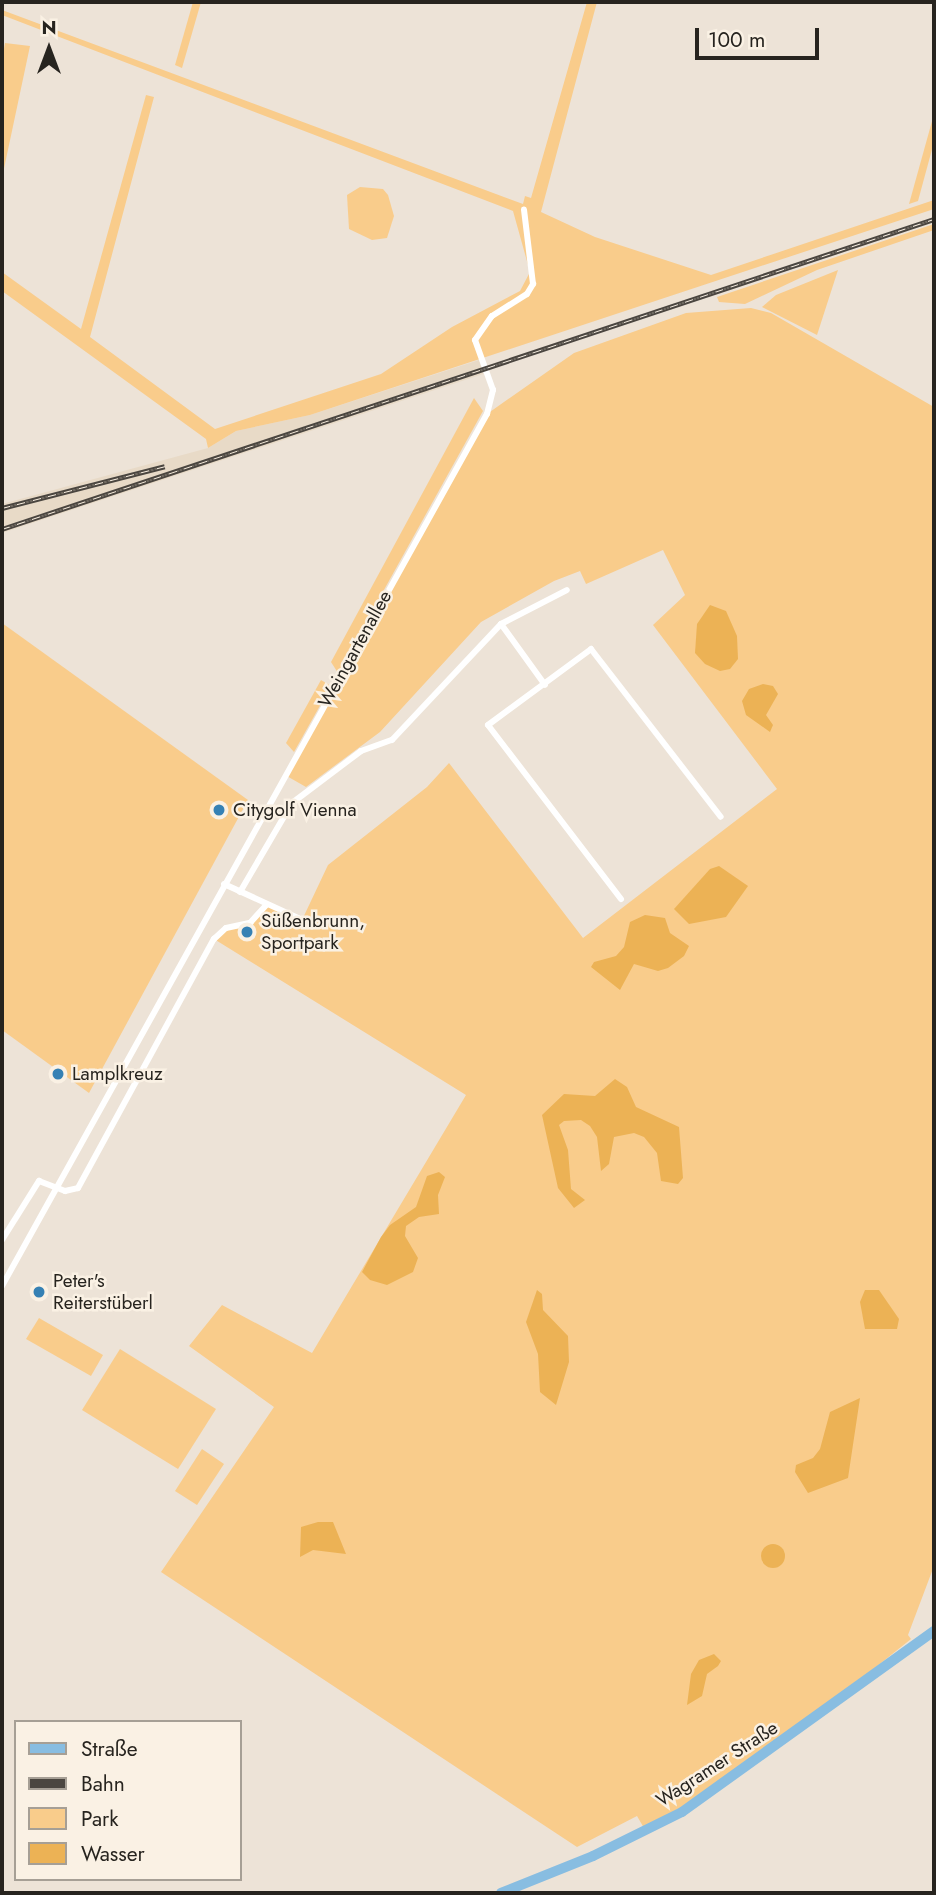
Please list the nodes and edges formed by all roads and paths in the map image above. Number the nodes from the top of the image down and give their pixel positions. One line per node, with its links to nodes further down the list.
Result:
1 (524, 210): 6 (street, Weingartenallee)
2 (567, 590): 3 (street)
3 (501, 624): 4 (street); 7 (street)
4 (545, 685): 5 (street); 8 (street)
5 (721, 817)
6 (224, 884): 7 (street); 11 (street, Weingartenallee)
7 (240, 892): 9 (street)
8 (621, 899)
9 (266, 905): 10 (street); 12 (street)
10 (307, 922)
11 (98, 1114): 12 (street); 13 (street, Weingartenallee)
12 (113, 1124): 13 (street)
13 (59, 1188): 14 (street); 15 (street, Weingartenallee)
14 (2, 1240)
15 (2, 1286)
16 (934, 1631): 17 (main road, Wagramer Straße)
17 (501, 1893)

